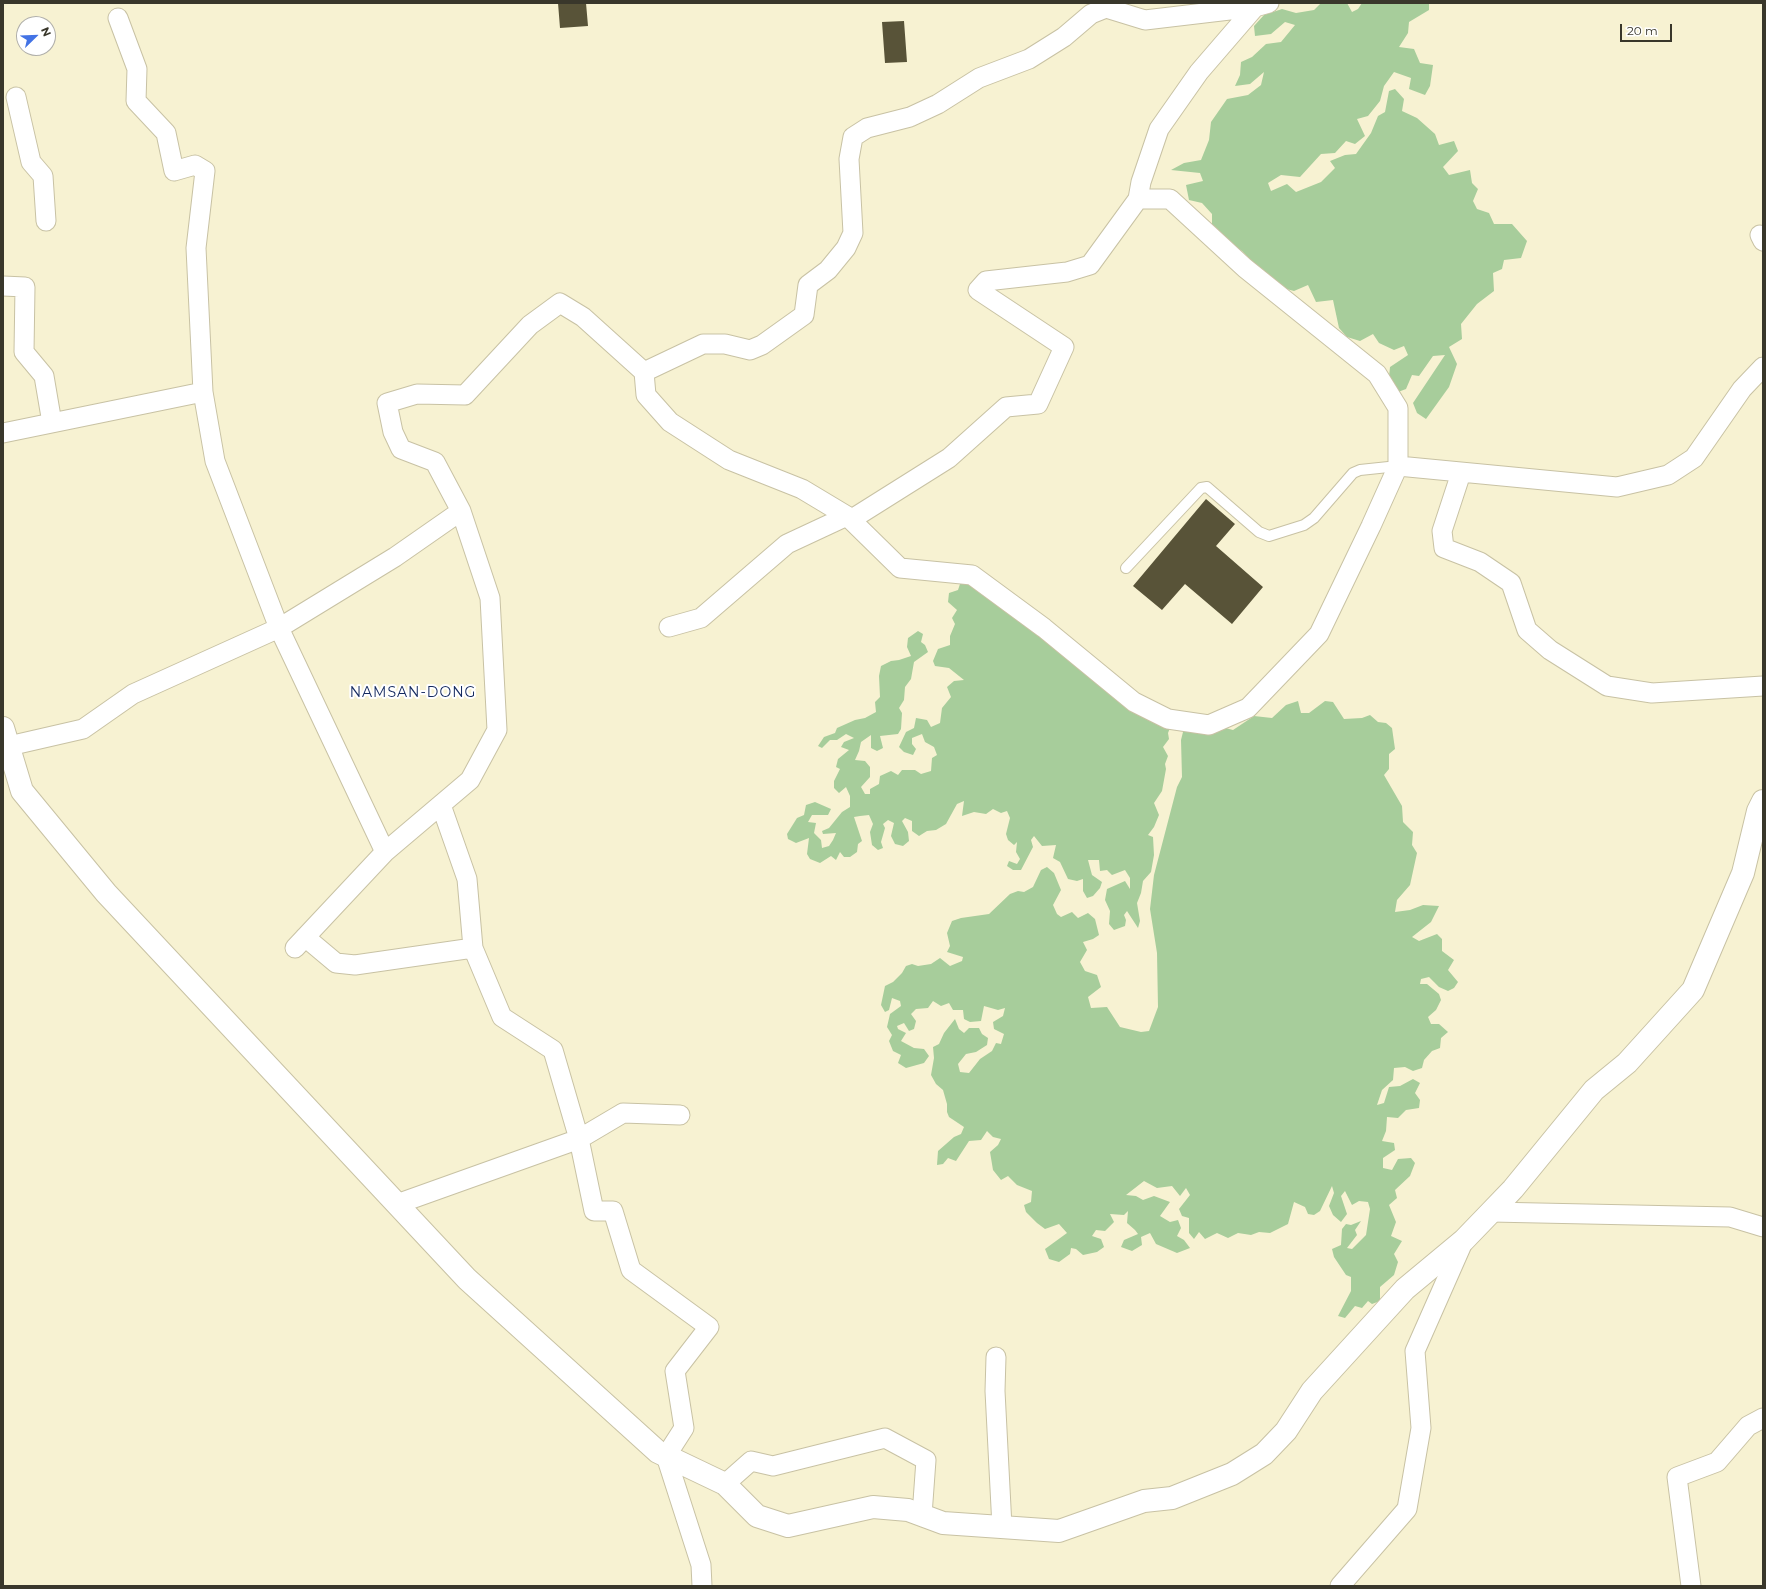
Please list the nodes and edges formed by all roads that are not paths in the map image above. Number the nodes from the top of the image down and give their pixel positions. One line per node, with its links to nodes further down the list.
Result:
1 (1262, 5): 4 (street); 8 (street)
2 (118, 18): 9 (street)
3 (16, 97): 5 (street)
4 (1138, 199): 12 (street); 15 (street)
5 (46, 221)
6 (3, 286): 10 (street)
7 (1763, 367): 13 (street)
8 (644, 372): 14 (street); 15 (street)
9 (203, 392): 10 (street); 18 (street)
10 (52, 423): 11 (street)
11 (3, 433)
12 (1398, 466): 13 (street); 15 (street); 16 (lane)
13 (1460, 473): 19 (street)
14 (461, 511): 18 (street); 22 (street)
15 (847, 516): 17 (street)
16 (1126, 568)
17 (669, 627)
18 (279, 628): 20 (street); 23 (street)
19 (1763, 686)
20 (6, 737): 27 (street)
21 (1763, 801): 28 (street)
22 (440, 805): 23 (street); 24 (street)
23 (384, 852): 24 (street)
24 (473, 948): 26 (street)
25 (680, 1115): 26 (street)
26 (579, 1140): 27 (street); 33 (street)
27 (397, 1204): 33 (street)
28 (1491, 1212): 29 (street); 30 (street)
29 (1763, 1227)
30 (1464, 1240): 36 (street); 38 (street)
31 (996, 1357): 36 (street)
32 (1763, 1418): 39 (street)
33 (666, 1456): 34 (street); 37 (street)
34 (725, 1484): 35 (street); 35 (street)
35 (922, 1515): 36 (street)
36 (1002, 1527)
37 (702, 1586)
38 (1340, 1586)
39 (1692, 1586)

